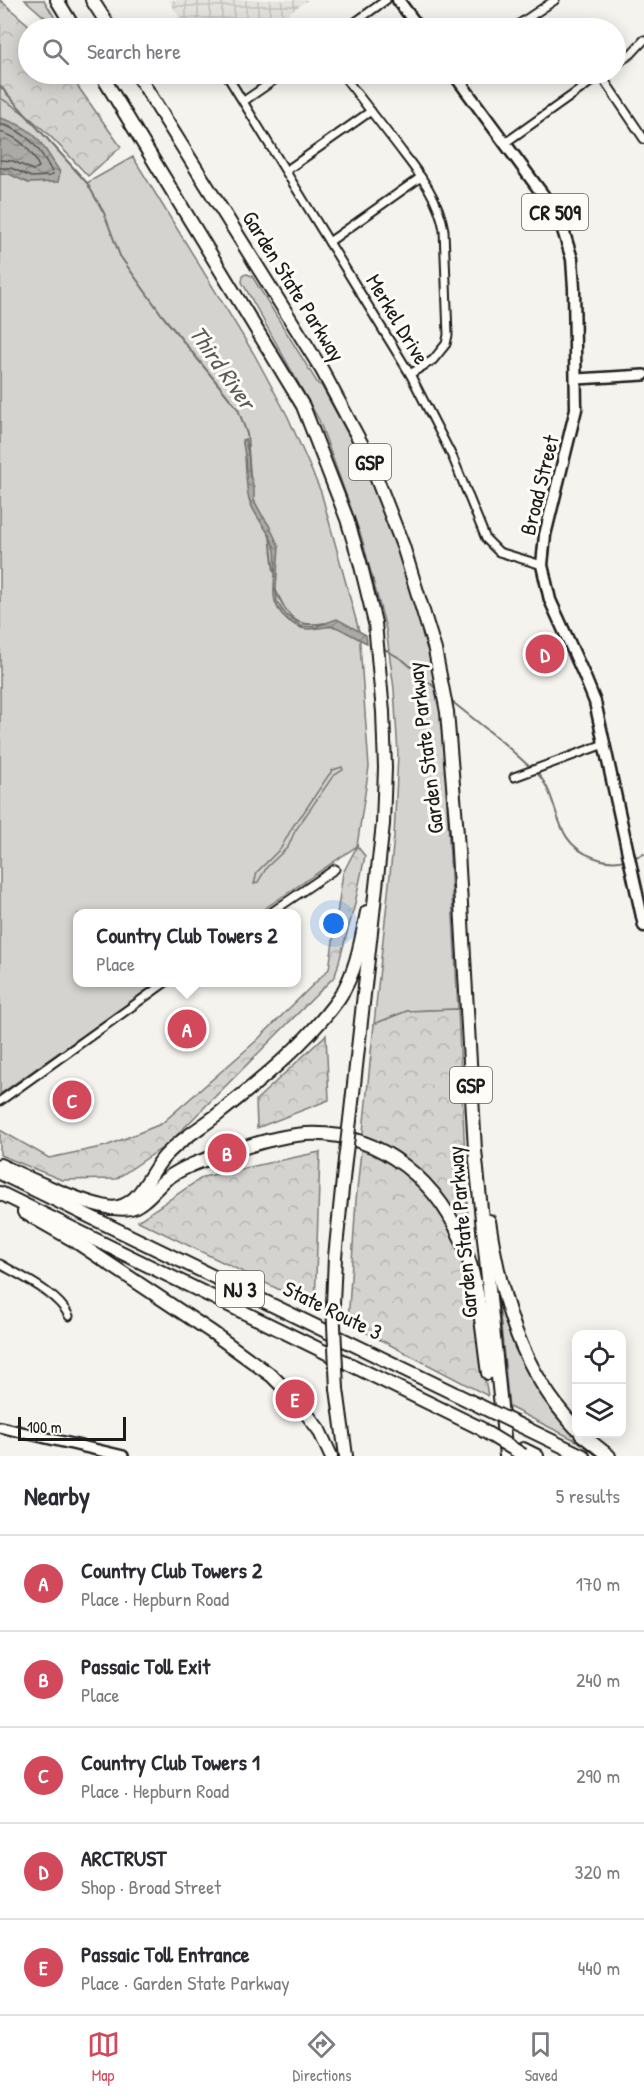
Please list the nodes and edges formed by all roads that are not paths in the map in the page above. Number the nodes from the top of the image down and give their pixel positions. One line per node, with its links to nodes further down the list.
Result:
1 (57, 0): 6 (highway)
2 (92, 0): 7 (highway)
3 (386, 0): 8 (street)
4 (398, 0): 9 (main road)
5 (555, 0): 10 (street)
6 (68, 18)
7 (104, 18)
8 (361, 18)
9 (412, 18)
10 (528, 18)
11 (644, 40): 12 (street)
12 (626, 57)
13 (107, 84): 35 (highway, Garden State Parkway / GSP)
14 (143, 84): 40 (highway, Garden State Parkway / GSP)
15 (233, 84): 21 (street, Merkel Drive)
16 (269, 84): 21 (street)
17 (350, 84): 22 (street)
18 (461, 84): 24 (main road, Broad Street / CR 509)
19 (587, 84): 24 (street)
20 (608, 84): 23 (street)
21 (244, 101): 25 (street, Merkel Drive)
22 (371, 111): 25 (street); 26 (street)
23 (644, 139)
24 (505, 143): 30 (main road, Broad Street / CR 509)
25 (287, 170): 27 (street, Merkel Drive)
26 (421, 177): 27 (street); 28 (street)
27 (329, 242): 28 (street, Merkel Drive)
28 (410, 374): 31 (street, Merkel Drive)
29 (644, 375): 30 (main road)
30 (577, 380): 31 (main road, Broad Street / CR 509)
31 (542, 565): 32 (main road, Broad Street / CR 509)
32 (604, 744): 33 (street); 37 (main road, Broad Street / CR 509)
33 (514, 777)
34 (335, 869): 36 (street)
35 (377, 883): 44 (highway); 53 (highway, Garden State Parkway / GSP, bridge)
36 (276, 909)
37 (644, 926)
38 (159, 987): 39 (street)
39 (0, 1101)
40 (474, 1129): 47 (highway); 54 (highway, Garden State Parkway / GSP)
41 (0, 1165): 44 (highway)
42 (0, 1173): 56 (highway, State Route 3 / NJ 3, bridge)
43 (0, 1195): 50 (highway, State Route 3 / NJ 3, bridge); 52 (highway)
44 (110, 1208): 54 (highway)
45 (0, 1264): 46 (street)
46 (69, 1316)
47 (572, 1423)
48 (0, 1427): 51 (main road)
49 (586, 1438): 57 (highway)
50 (524, 1454): 55 (highway, State Route 3 / NJ 3)
51 (123, 1456)
52 (331, 1456)
53 (348, 1456)
54 (506, 1456)
55 (537, 1456)
56 (583, 1456)
57 (609, 1456)

